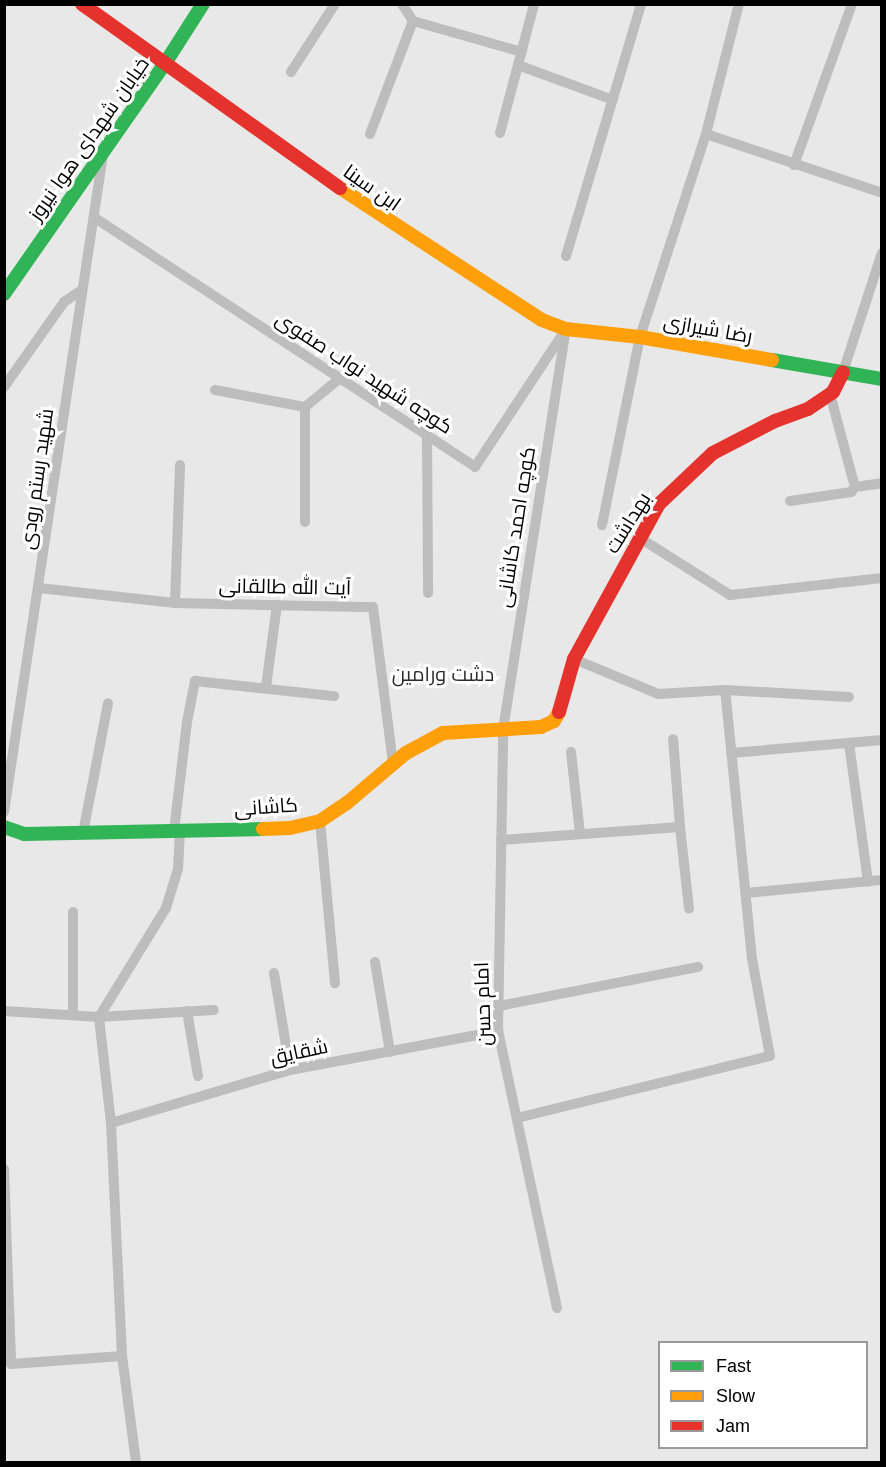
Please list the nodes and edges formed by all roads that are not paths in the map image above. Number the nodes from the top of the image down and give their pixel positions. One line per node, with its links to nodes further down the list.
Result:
1 (82, 4): 11 (street, ابن سینا)
2 (203, 4): 11 (street, خیابان شهدای هوا نیروز)
3 (335, 4): 13 (street)
4 (402, 4): 9 (street)
5 (534, 4): 10 (street)
6 (641, 4): 14 (street)
7 (739, 4): 17 (street)
8 (852, 4): 19 (street)
9 (413, 21): 10 (street); 16 (street)
10 (522, 52): 12 (street)
11 (164, 65): 18 (street, خیابان شهدای هوا نیروز); 26 (street, ابن سینا)
12 (518, 65): 14 (street); 15 (street)
13 (291, 72)
14 (613, 100): 23 (street)
15 (500, 133)
16 (370, 134)
17 (706, 134): 19 (street); 27 (street)
18 (103, 152): 21 (street, شهید رستم رودی); 25 (street, خیابان شهدای هوا نیروز)
19 (794, 165): 20 (street)
20 (882, 193)
21 (95, 218): 24 (street, شهید رستم رودی); 29 (street, کوچه شهید نواب صفوی)
22 (882, 253): 28 (street)
23 (566, 256)
24 (82, 290): 31 (street); 44 (street, شهید رستم رودی)
25 (4, 294)
26 (566, 329): 27 (street, رضا شیرازی); 35 (street, کوچه شهید نواب صفوی); 54 (street, کوچه احمد کاشانی)
27 (640, 337): 28 (street, رضا شیرازی); 41 (street)
28 (843, 372): 30 (street, رضا شیرازی); 33 (street, بهداشت)
29 (340, 378): 34 (street); 35 (street, کوچه شهید نواب صفوی)
30 (882, 379)
31 (4, 387)
32 (215, 390): 34 (street)
33 (830, 394): 38 (street); 42 (street, بهداشت)
34 (305, 406): 40 (street)
35 (427, 436): 45 (street)
36 (180, 465): 46 (street)
37 (882, 483): 38 (street)
38 (855, 487): 39 (street)
39 (790, 501)
40 (305, 522)
41 (602, 525)
42 (640, 538): 43 (street); 48 (street, بهداشت)
43 (882, 578)
44 (39, 588): 46 (street, آیت الله طالقانی); 61 (street, شهید رستم رودی)
45 (428, 593)
46 (175, 603): 47 (street, آیت الله طالقانی)
47 (277, 605): 49 (street); 60 (street, آیت الله طالقانی)
48 (574, 659): 50 (street); 54 (street, بهداشت)
49 (266, 687): 51 (street); 65 (street)
50 (725, 690): 52 (street); 59 (street)
51 (334, 696)
52 (849, 697)
53 (108, 703): 66 (street)
54 (503, 730): 60 (street, کاشانی); 68 (street, امام حسن)
55 (673, 739): 64 (street)
56 (882, 740): 57 (street)
57 (849, 743): 59 (street); 70 (street)
58 (571, 752): 67 (street)
59 (731, 753): 71 (street)
60 (393, 764): 62 (street, کاشانی)
61 (4, 812)
62 (320, 821): 65 (street, کاشانی); 77 (street)
63 (4, 827): 66 (street, کاشانی)
64 (680, 827): 67 (street); 72 (street)
65 (177, 831): 66 (street, کاشانی); 83 (street)
66 (83, 833)
67 (580, 834): 68 (street)
68 (501, 840): 78 (street, امام حسن)
69 (882, 880): 70 (street)
70 (868, 882): 71 (street)
71 (746, 893): 88 (street)
72 (689, 909)
73 (73, 912): 82 (street)
74 (375, 962): 85 (street)
75 (698, 968): 78 (street)
76 (274, 973): 86 (street)
77 (335, 983)
78 (499, 1006): 84 (street, امام حسن)
79 (214, 1010): 81 (street)
80 (4, 1011): 82 (street)
81 (187, 1011): 83 (street); 87 (street)
82 (72, 1015): 83 (street)
83 (99, 1017): 89 (street)
84 (498, 1031): 85 (street, شقایق); 88 (street, امام حسن)
85 (390, 1052): 86 (street, شقایق)
86 (290, 1070): 89 (street, شقایق)
87 (198, 1076)
88 (517, 1119): 92 (street, امام حسن)
89 (111, 1123): 93 (street)
90 (4, 1169): 91 (street)
91 (6, 1209): 93 (street)
92 (557, 1308)
93 (122, 1356): 94 (street)
94 (136, 1462)

